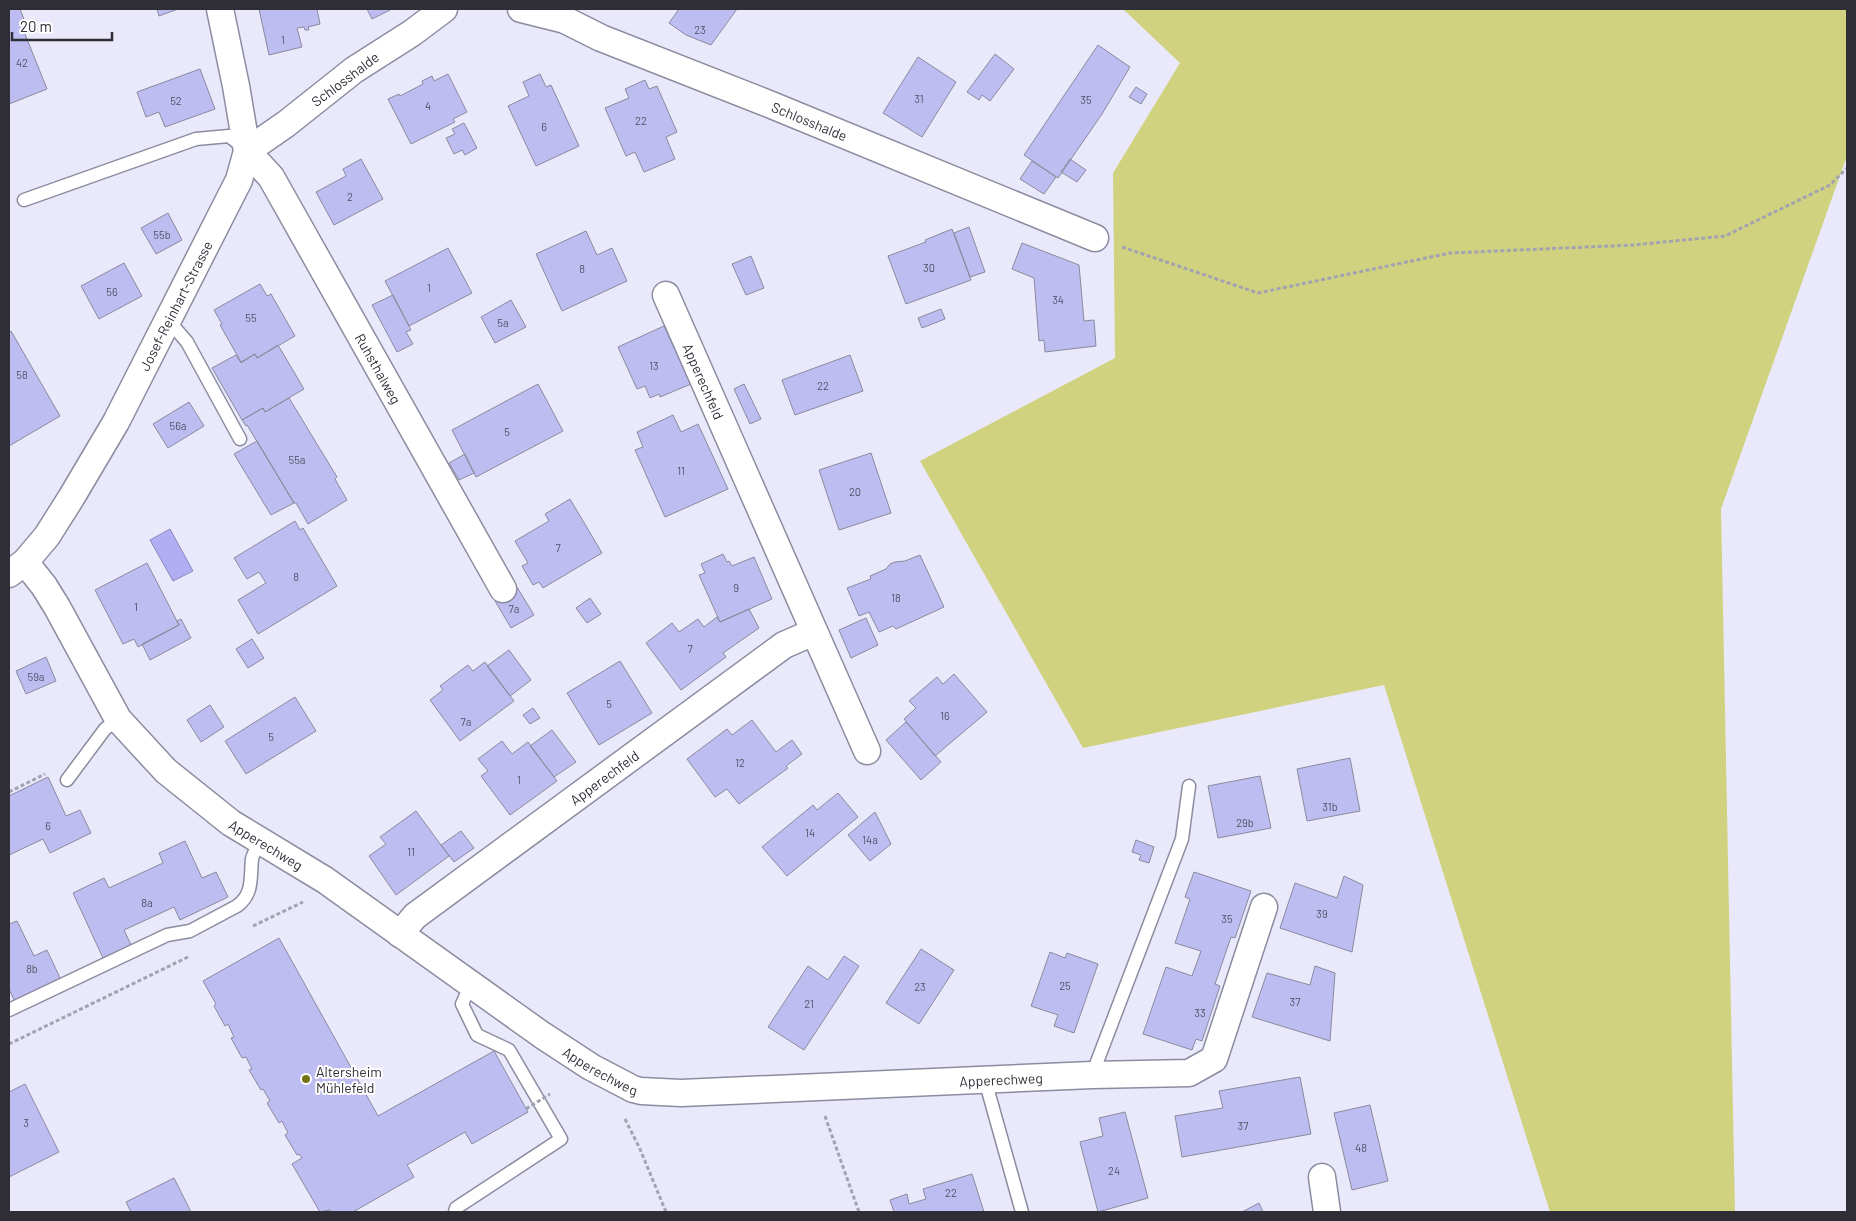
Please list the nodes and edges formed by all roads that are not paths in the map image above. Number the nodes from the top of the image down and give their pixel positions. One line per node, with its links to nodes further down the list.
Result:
1 (220, 9): 4 (street, Josef-Reinhart-Strasse)
2 (444, 9): 4 (street, Schlosshalde)
3 (521, 9): 6 (street, Schlosshalde)
4 (247, 151): 5 (lane); 8 (street, Josef-Reinhart-Strasse); 11 (street, Ruhsthalweg)
5 (24, 200)
6 (1095, 238)
7 (666, 295): 12 (street, Apperechfeld)
8 (168, 320): 9 (lane); 10 (street, Josef-Reinhart-Strasse)
9 (240, 439)
10 (17, 568): 13 (street, Apperechweg)
11 (503, 589)
12 (814, 632): 14 (street, Apperechfeld); 19 (street, Apperechfeld)
13 (118, 719): 15 (lane); 17 (street, Apperechweg)
14 (867, 751)
15 (67, 780)
16 (1190, 786): 22 (lane)
17 (261, 842): 19 (street, Apperechweg); 21 (lane)
18 (1264, 907): 22 (street, Apperechweg)
19 (400, 934): 20 (street, Apperechweg)
20 (471, 984): 23 (street, Apperechweg); 25 (lane)
21 (9, 1010)
22 (1092, 1075): 23 (street, Apperechweg)
23 (985, 1080): 26 (lane)
24 (1322, 1177): 27 (street)
25 (455, 1212)
26 (1022, 1212)
27 (1327, 1212)

